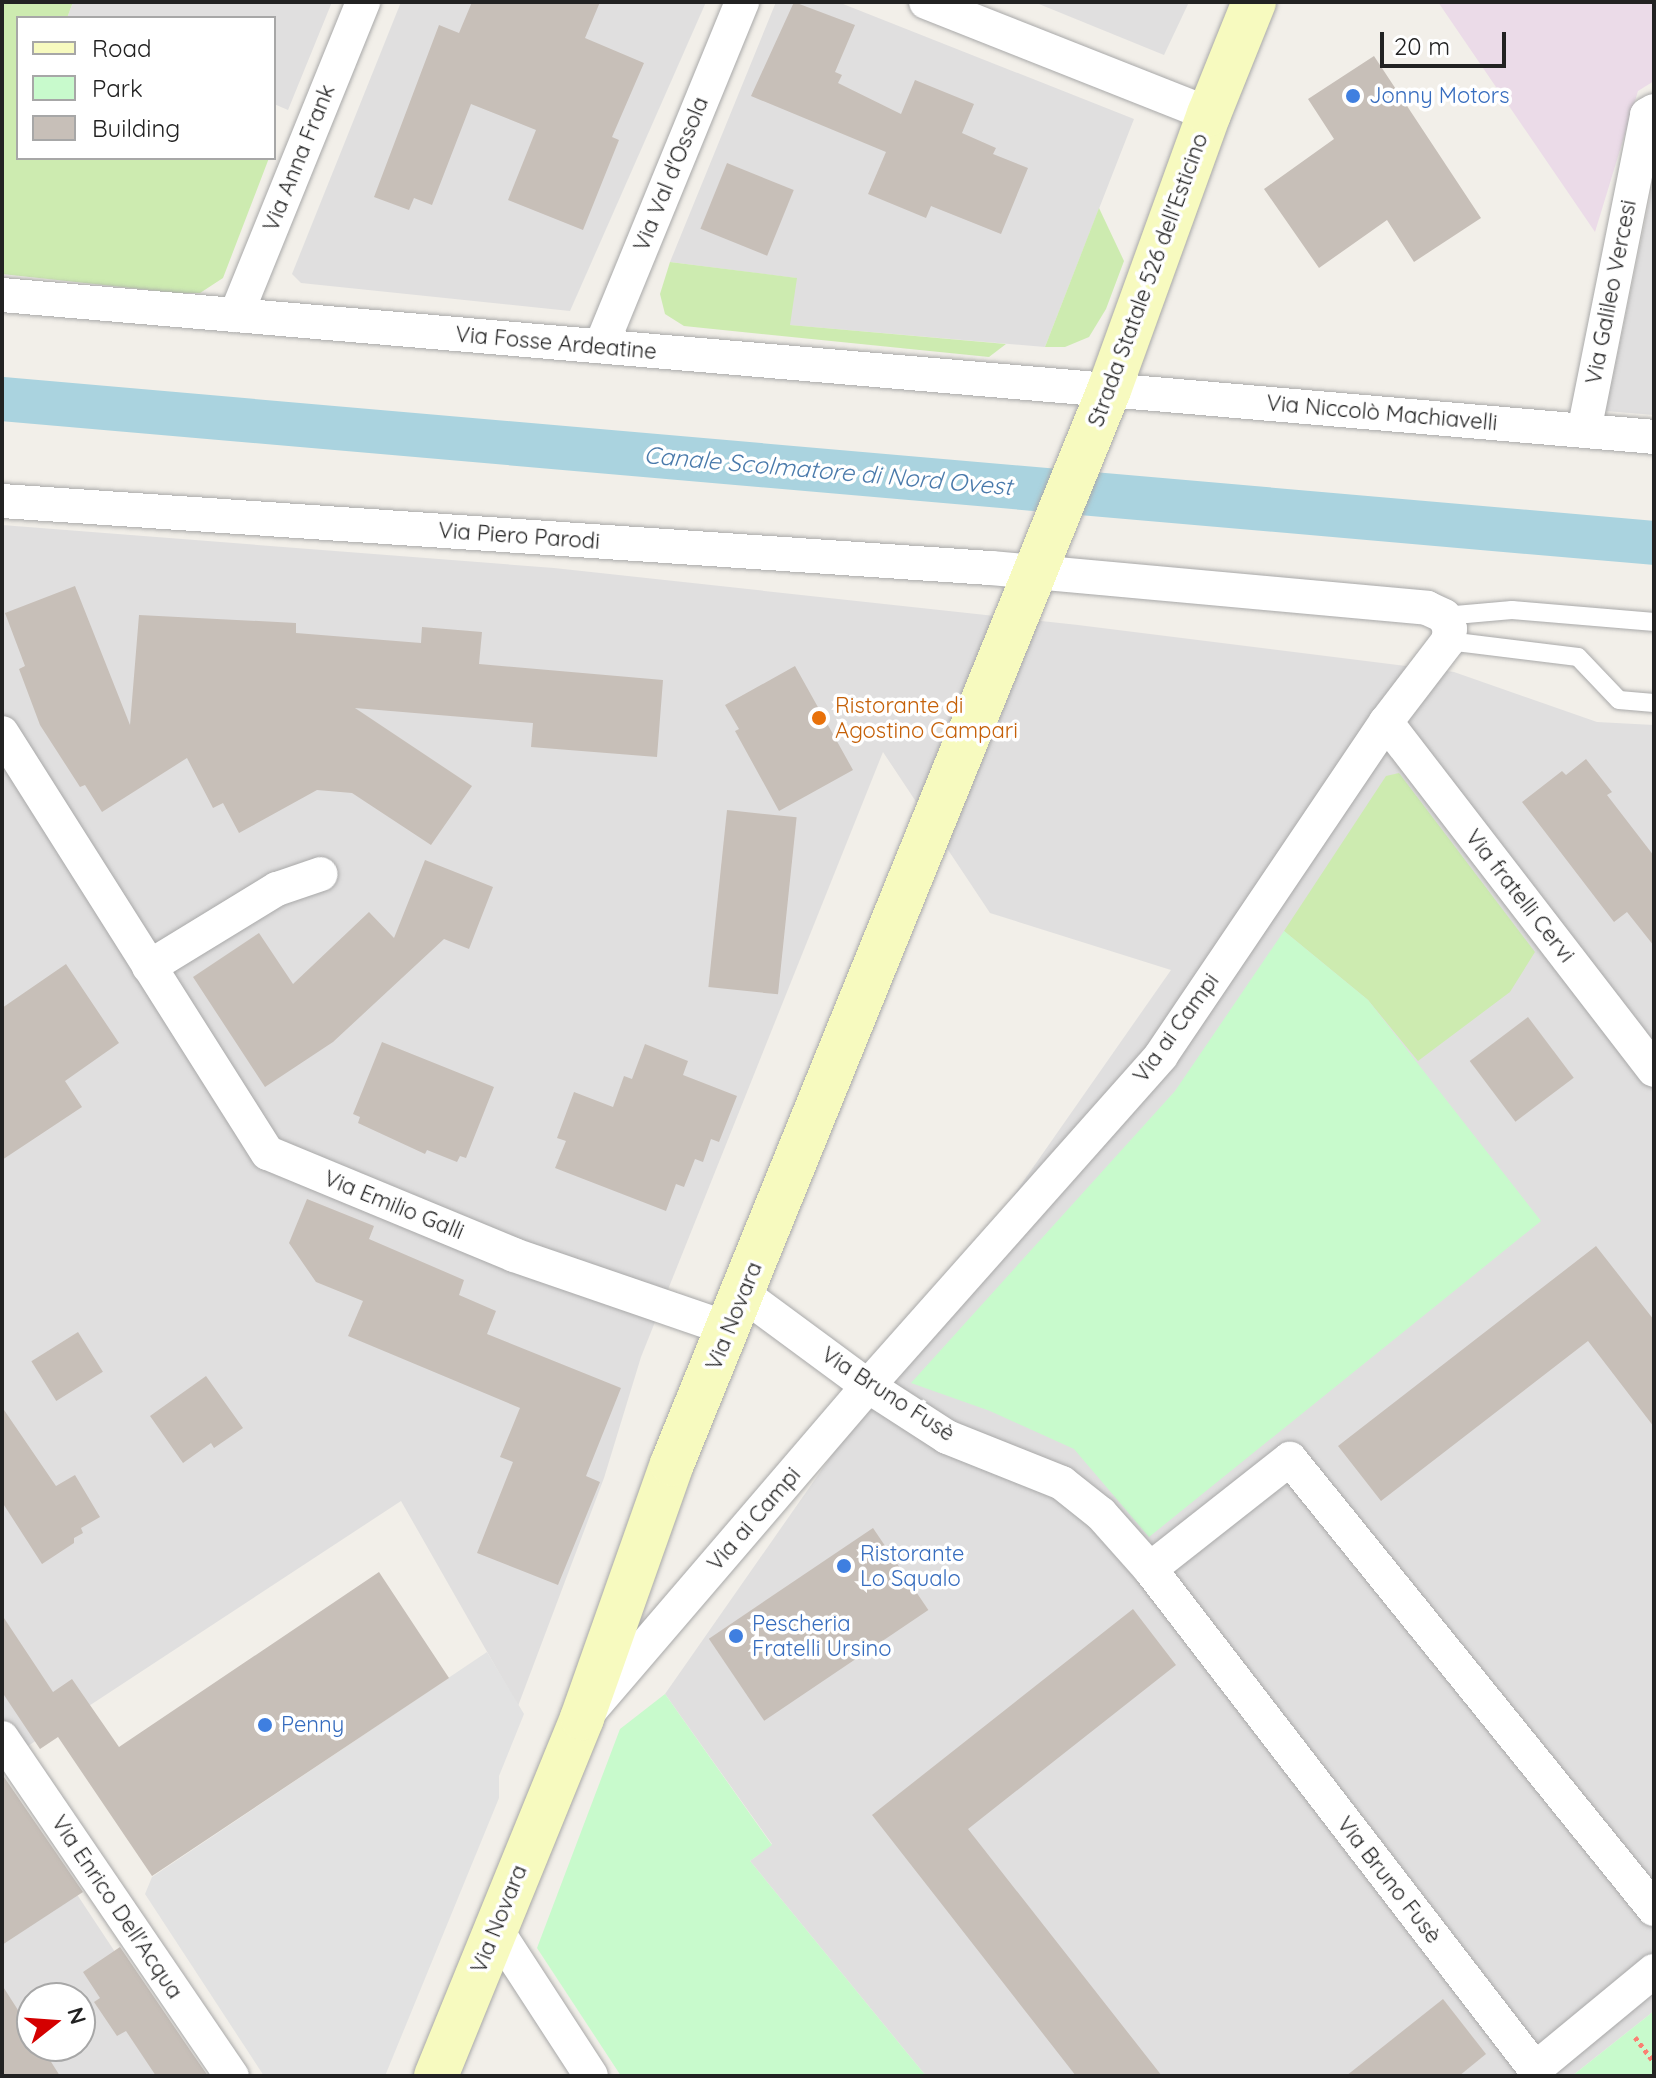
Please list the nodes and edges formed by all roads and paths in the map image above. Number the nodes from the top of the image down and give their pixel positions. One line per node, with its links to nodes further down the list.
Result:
1 (363, 2): 8 (street, Via Anna Frank)
2 (742, 2): 9 (street, Via Val d'Ossola)
3 (926, 2): 6 (street)
4 (1254, 2): 6 (street, Strada Statale 526 dell'Esticino)
5 (1654, 111): 11 (street, Via Galileo Vercesi)
6 (1209, 114): 10 (street, Strada Statale 526 dell'Esticino)
7 (2, 295): 8 (street, Via Fosse Ardeatine)
8 (236, 315): 9 (street, Via Fosse Ardeatine)
9 (601, 346): 10 (street, Via Fosse Ardeatine)
10 (1103, 405): 11 (street, Via Niccolò Machiavelli); 14 (street, Strada Statale 526 dell'Esticino)
11 (1584, 431): 12 (street, Via Niccolò Machiavelli)
12 (1654, 437)
13 (2, 501): 14 (street, Via Piero Parodi)
14 (1039, 566): 16 (street); 23 (street, Via Novara)
15 (1654, 622): 16 (lane)
16 (1446, 628): 17 (lane); 18 (street, Via ai Campi)
17 (1654, 703)
18 (1386, 722): 22 (street, Via fratelli Cervi); 24 (street, Via ai Campi)
19 (2, 733): 21 (street, Via Emilio Galli)
20 (321, 874): 21 (street)
21 (149, 967): 23 (street, Via Emilio Galli)
22 (1654, 1070)
23 (736, 1312): 24 (street, Via Bruno Fusè); 26 (street, Via Novara)
24 (868, 1386): 25 (street, Via Bruno Fusè); 26 (street, Via ai Campi)
25 (1150, 1569): 28 (street); 30 (street, Via Bruno Fusè)
26 (582, 1718): 29 (street, Via Novara)
27 (2, 1738): 31 (street, Via Enrico Dell'Acqua)
28 (1654, 1909)
29 (495, 1928): 32 (street, Via Novara); 33 (street)
30 (1654, 1971)
31 (232, 2076)
32 (436, 2076)
33 (591, 2076)

